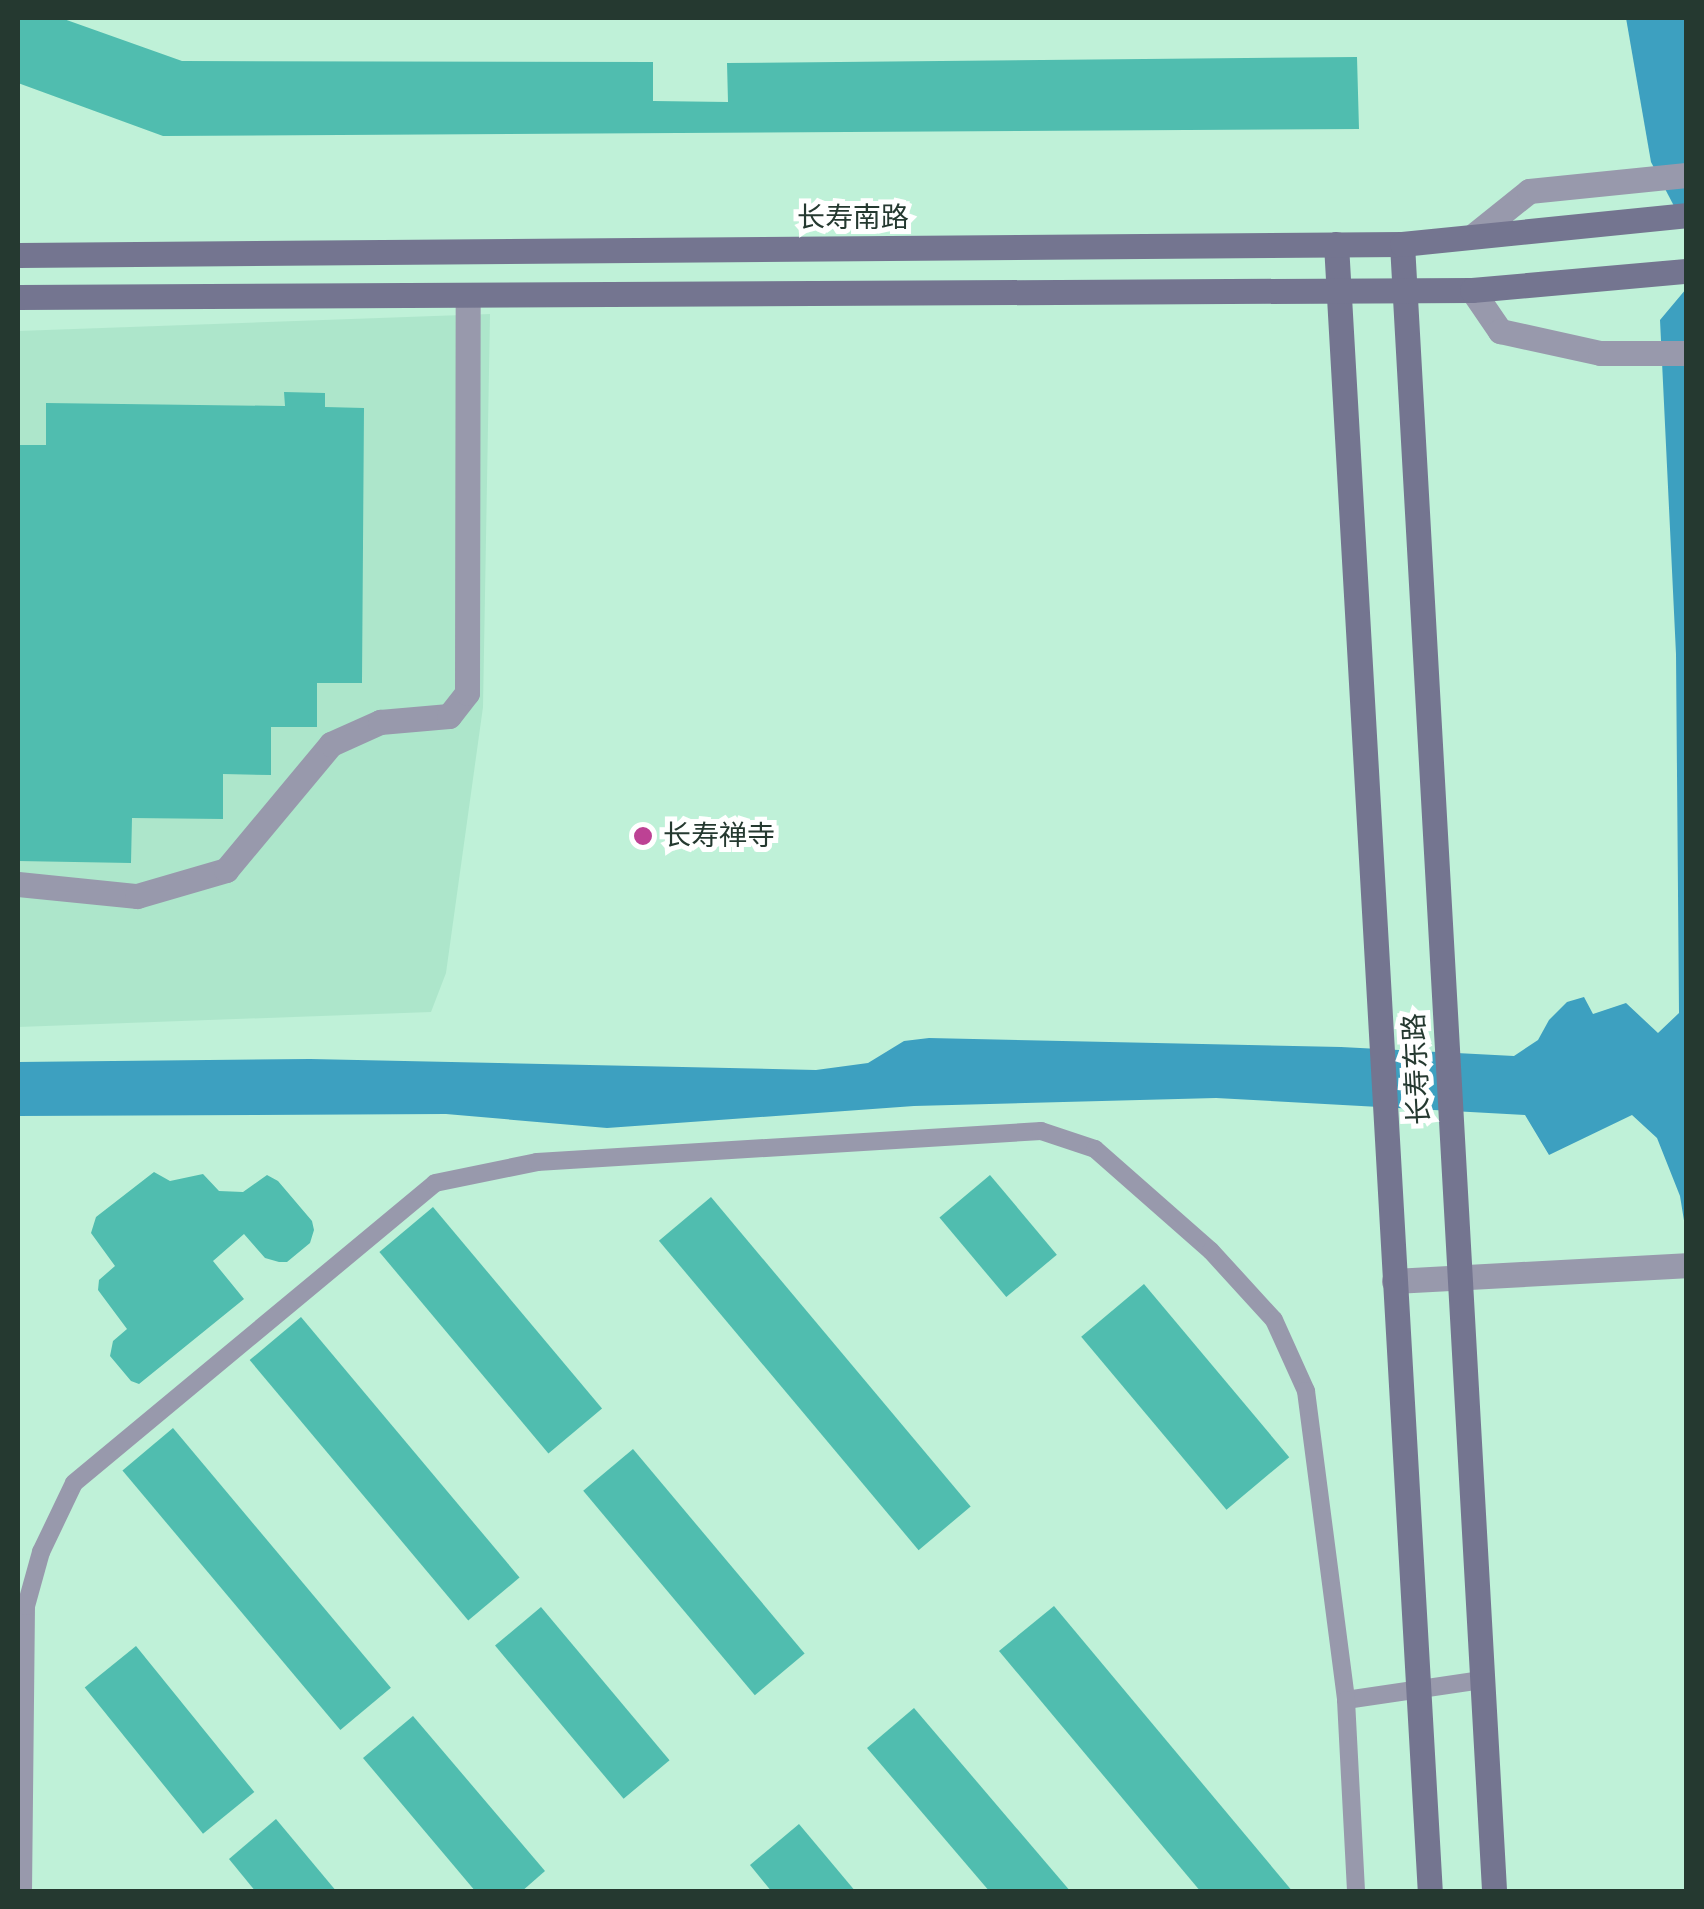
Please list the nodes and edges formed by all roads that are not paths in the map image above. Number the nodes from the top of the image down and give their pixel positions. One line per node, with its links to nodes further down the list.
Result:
1 (1682, 174): 3 (street)
2 (1686, 215): 3 (main road, 长寿南路)
3 (1473, 236): 5 (main road, 长寿南路)
4 (1336, 244): 5 (main road, 长寿南路); 6 (main road, 长寿南路); 8 (main road, 长寿东路)
5 (1402, 244): 9 (main road, 长寿东路)
6 (18, 254)
7 (1686, 271): 10 (main road)
8 (1339, 290): 9 (main road); 11 (main road); 17 (main road, 长寿东路)
9 (1404, 290): 10 (main road); 16 (main road, 长寿东路)
10 (1472, 290): 13 (street)
11 (468, 295): 12 (main road); 14 (street)
12 (18, 297)
13 (1686, 353)
14 (18, 884)
15 (1674, 1266): 16 (street)
16 (1459, 1280): 17 (street); 18 (main road, 长寿东路)
17 (1394, 1282): 19 (main road, 长寿东路)
18 (1482, 1680): 19 (lane); 24 (main road, 长寿东路)
19 (1418, 1690): 20 (lane); 23 (main road, 长寿东路)
20 (1346, 1700): 21 (lane); 22 (lane)
21 (23, 1892)
22 (1356, 1892)
23 (1430, 1892)
24 (1494, 1892)

